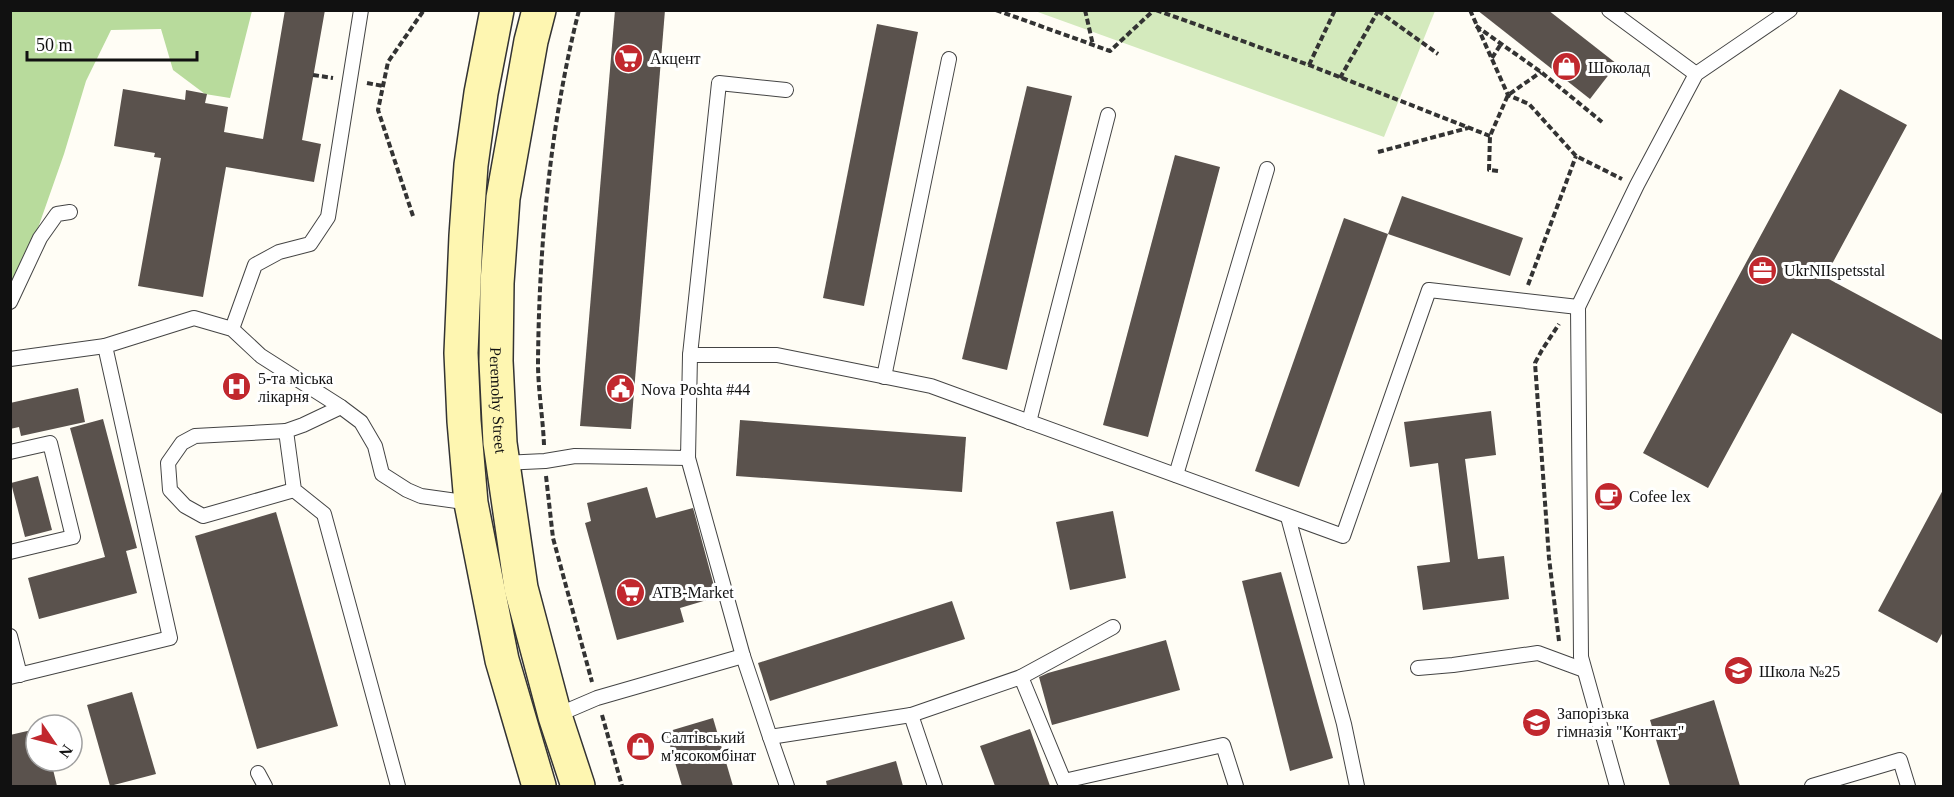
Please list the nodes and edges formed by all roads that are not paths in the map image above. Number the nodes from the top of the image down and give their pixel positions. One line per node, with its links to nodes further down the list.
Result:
1 (361, 10): 14 (lane)
2 (497, 10): 27 (main road)
3 (539, 10): 24 (main road, Peremohy Street)
4 (1609, 10): 7 (lane)
5 (1790, 10): 7 (lane)
6 (949, 59): 18 (lane)
7 (1696, 74): 13 (lane)
8 (786, 90): 16 (lane)
9 (1108, 116): 20 (lane)
10 (1267, 169): 25 (lane)
11 (70, 212): 12 (lane)
12 (10, 303)
13 (1578, 307): 28 (lane); 34 (lane)
14 (232, 329): 15 (lane); 19 (lane)
15 (105, 346): 17 (lane); 35 (lane)
16 (690, 355): 18 (lane); 23 (lane)
17 (10, 359)
18 (884, 377): 20 (lane)
19 (341, 407): 21 (lane); 27 (lane)
20 (1029, 422): 25 (lane)
21 (286, 431): 26 (lane); 26 (lane)
22 (10, 452): 29 (lane)
23 (688, 458): 24 (lane); 32 (lane)
24 (503, 463): 38 (main road, Peremohy Street)
25 (1176, 475): 28 (lane)
26 (294, 490): 43 (lane)
27 (471, 503): 44 (main road)
28 (1288, 517): 49 (lane)
29 (10, 552)
30 (1113, 627): 36 (lane)
31 (10, 636): 35 (lane)
32 (743, 656): 38 (lane); 39 (lane)
33 (1418, 668): 34 (lane)
34 (1584, 669): 50 (lane)
35 (15, 676)
36 (1020, 677): 37 (lane); 41 (lane)
37 (911, 715): 39 (lane); 47 (lane)
38 (555, 716): 45 (main road, Peremohy Street)
39 (770, 737): 46 (lane)
40 (258, 773): 42 (lane)
41 (1065, 784): 48 (lane)
42 (265, 786)
43 (398, 786)
44 (539, 786)
45 (578, 786)
46 (787, 786)
47 (935, 786)
48 (1236, 786)
49 (1357, 786)
50 (1617, 786)
51 (1812, 786): 52 (lane)
52 (1908, 786)

